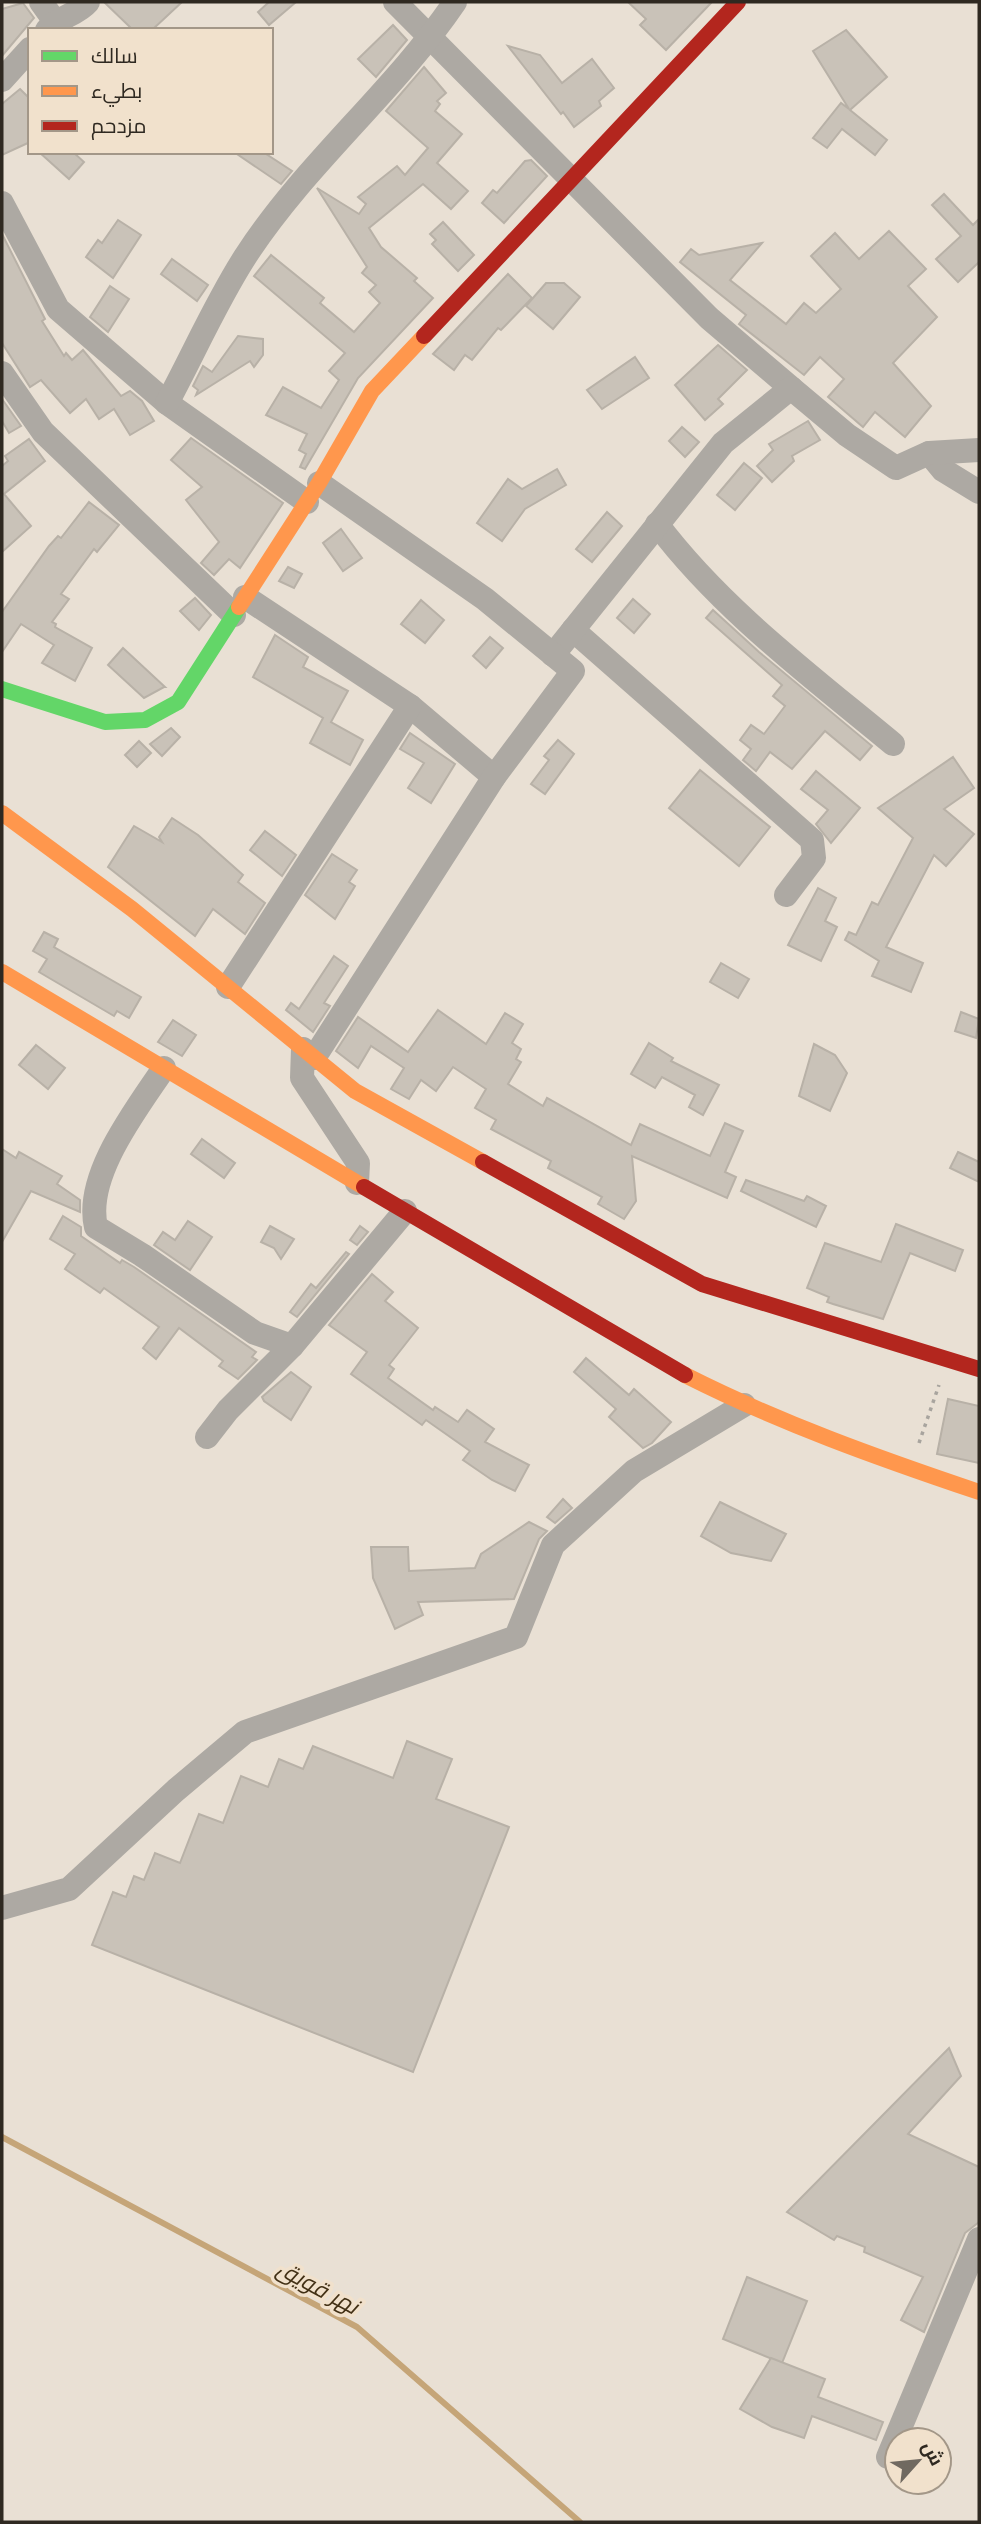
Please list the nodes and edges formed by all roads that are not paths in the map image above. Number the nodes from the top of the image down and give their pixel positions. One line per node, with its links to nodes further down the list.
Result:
1 (88, 2): 5 (street)
2 (395, 2): 6 (street)
3 (455, 2): 6 (street)
4 (738, 2): 9 (street)
5 (51, 21)
6 (430, 38): 9 (street); 13 (street)
7 (28, 51): 8 (street)
8 (2, 80)
9 (571, 177): 12 (street); 16 (street)
10 (2, 203): 13 (street)
11 (2, 373): 19 (street)
12 (791, 388): 15 (street); 18 (street)
13 (167, 402): 16 (street)
14 (979, 450): 15 (street)
15 (929, 453): 17 (street)
16 (313, 492): 19 (street); 21 (street)
17 (979, 492)
18 (657, 524): 20 (street); 24 (street)
19 (240, 606): 22 (street); 23 (street)
20 (573, 630): 21 (street); 27 (street)
21 (553, 654): 25 (street)
22 (2, 689)
23 (410, 706): 25 (street); 29 (street)
24 (893, 744)
25 (494, 777): 30 (street)
26 (2, 813): 29 (street)
27 (786, 895)
28 (2, 972): 31 (street)
29 (228, 987): 30 (street)
30 (309, 1054): 32 (street); 35 (street)
31 (164, 1068): 32 (street); 34 (street)
32 (357, 1183): 33 (street)
33 (405, 1211): 34 (street); 36 (street)
34 (292, 1346): 37 (street)
35 (979, 1369)
36 (744, 1405): 38 (street); 39 (street)
37 (207, 1437)
38 (979, 1492)
39 (2, 1908)
40 (979, 2239): 41 (street)
41 (901, 2426)

